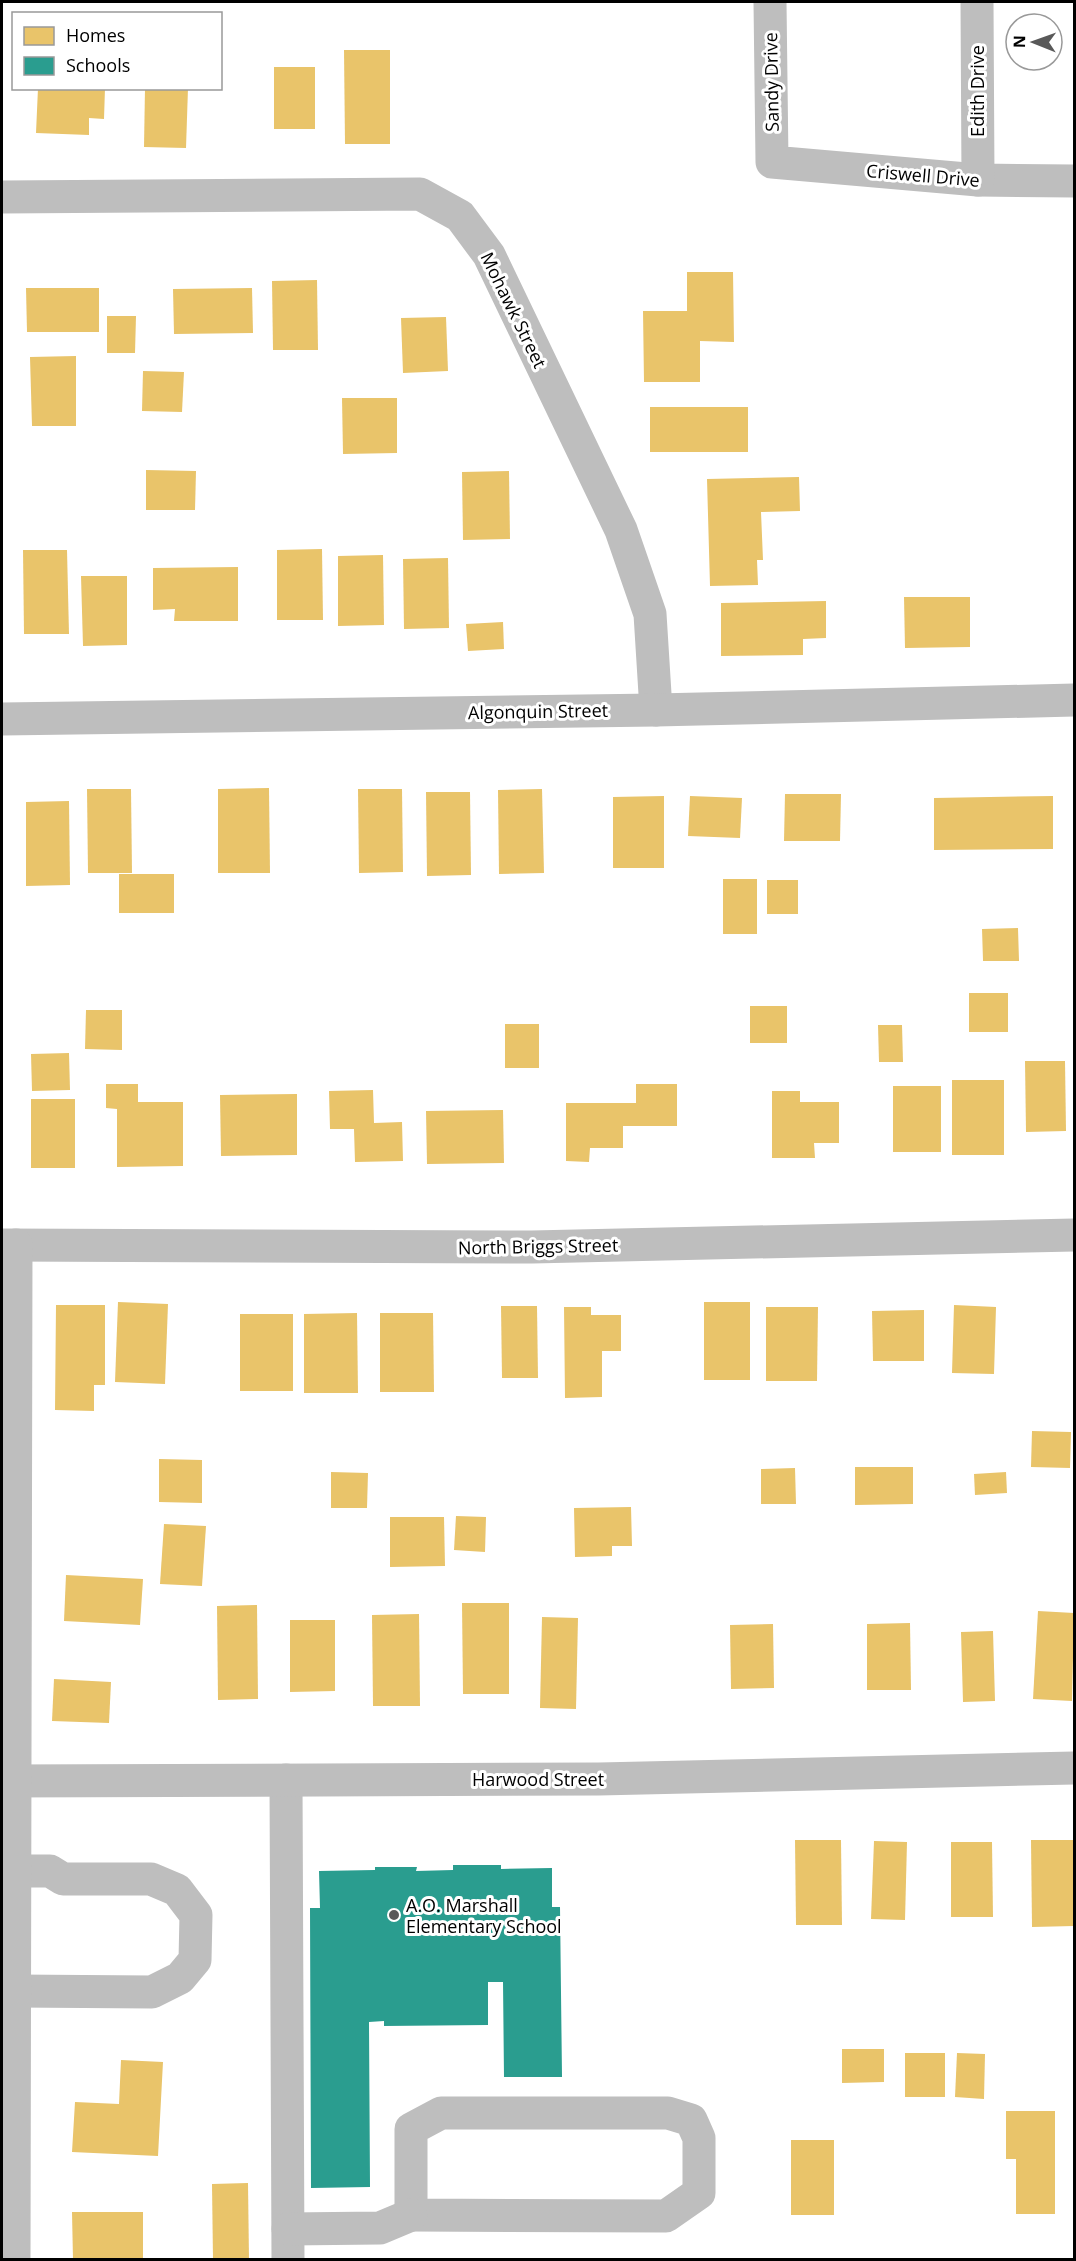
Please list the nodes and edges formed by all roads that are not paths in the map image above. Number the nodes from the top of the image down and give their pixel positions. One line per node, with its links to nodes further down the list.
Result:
1 (770, 2): 3 (street, Sandy Drive)
2 (977, 2): 4 (street, Edith Drive)
3 (772, 162): 4 (street, Criswell Drive)
4 (978, 180): 5 (street, Criswell Drive)
5 (1074, 181)
6 (2, 197): 8 (street, Mohawk Street)
7 (1074, 700): 8 (street, Algonquin Street)
8 (656, 710): 9 (street, Algonquin Street)
9 (2, 719)
10 (1074, 1235): 11 (street, North Briggs Street)
11 (9, 1245): 14 (street)
12 (1074, 1768): 13 (street, Harwood Street)
13 (286, 1780): 14 (street, Harwood Street); 18 (street)
14 (9, 1781): 15 (street)
15 (15, 1880): 16 (street); 16 (street)
16 (15, 1991): 19 (street)
17 (411, 2215): 17 (street); 18 (street)
18 (288, 2244)
19 (14, 2259)

